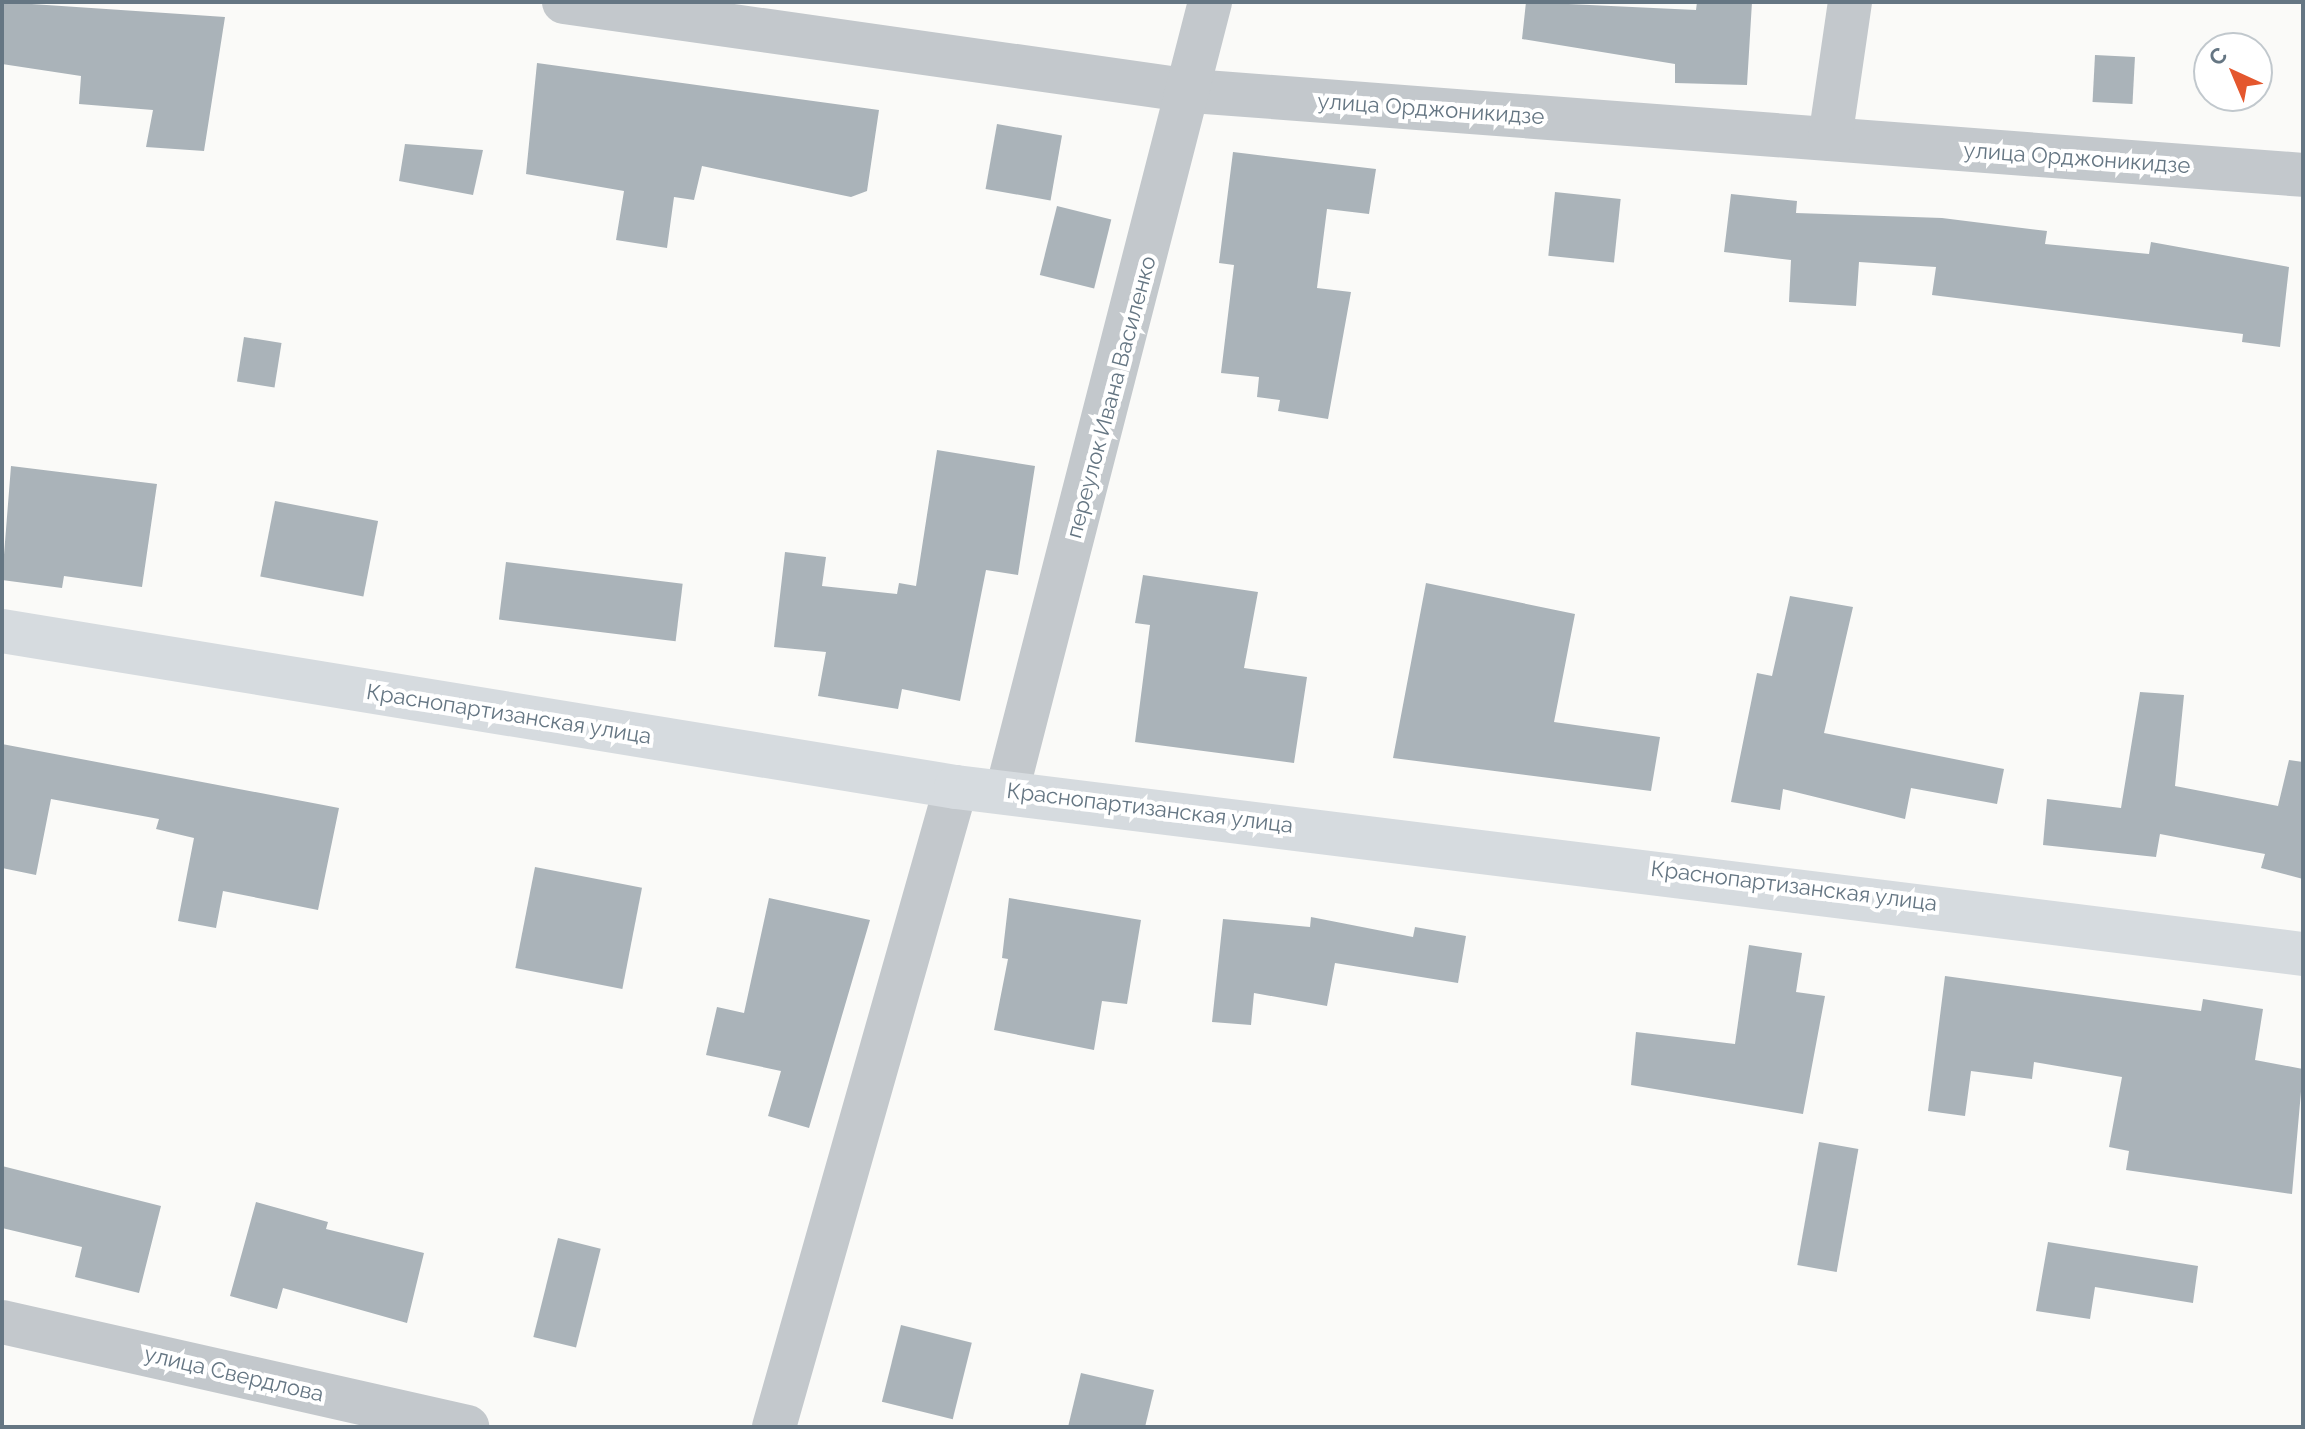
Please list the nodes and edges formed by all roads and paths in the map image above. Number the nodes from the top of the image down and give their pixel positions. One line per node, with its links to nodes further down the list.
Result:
1 (564, 2): 4 (street, улица Орджоникидзе)
2 (1210, 2): 4 (street, переулок Ивана Василенко)
3 (1850, 2): 5 (street)
4 (1192, 91): 5 (street, улица Орджоникидзе); 9 (street, переулок Ивана Василенко)
5 (1830, 139): 6 (street, улица Орджоникидзе)
6 (2303, 175)
7 (2, 631): 8 (street, Краснопартизанская улица)
8 (956, 787): 9 (street, Краснопартизанская улица); 13 (street)
9 (1007, 791): 10 (street, Краснопартизанская улица)
10 (2303, 954)
11 (2, 1322): 12 (street, улица Свердлова)
12 (467, 1427)
13 (774, 1427)

